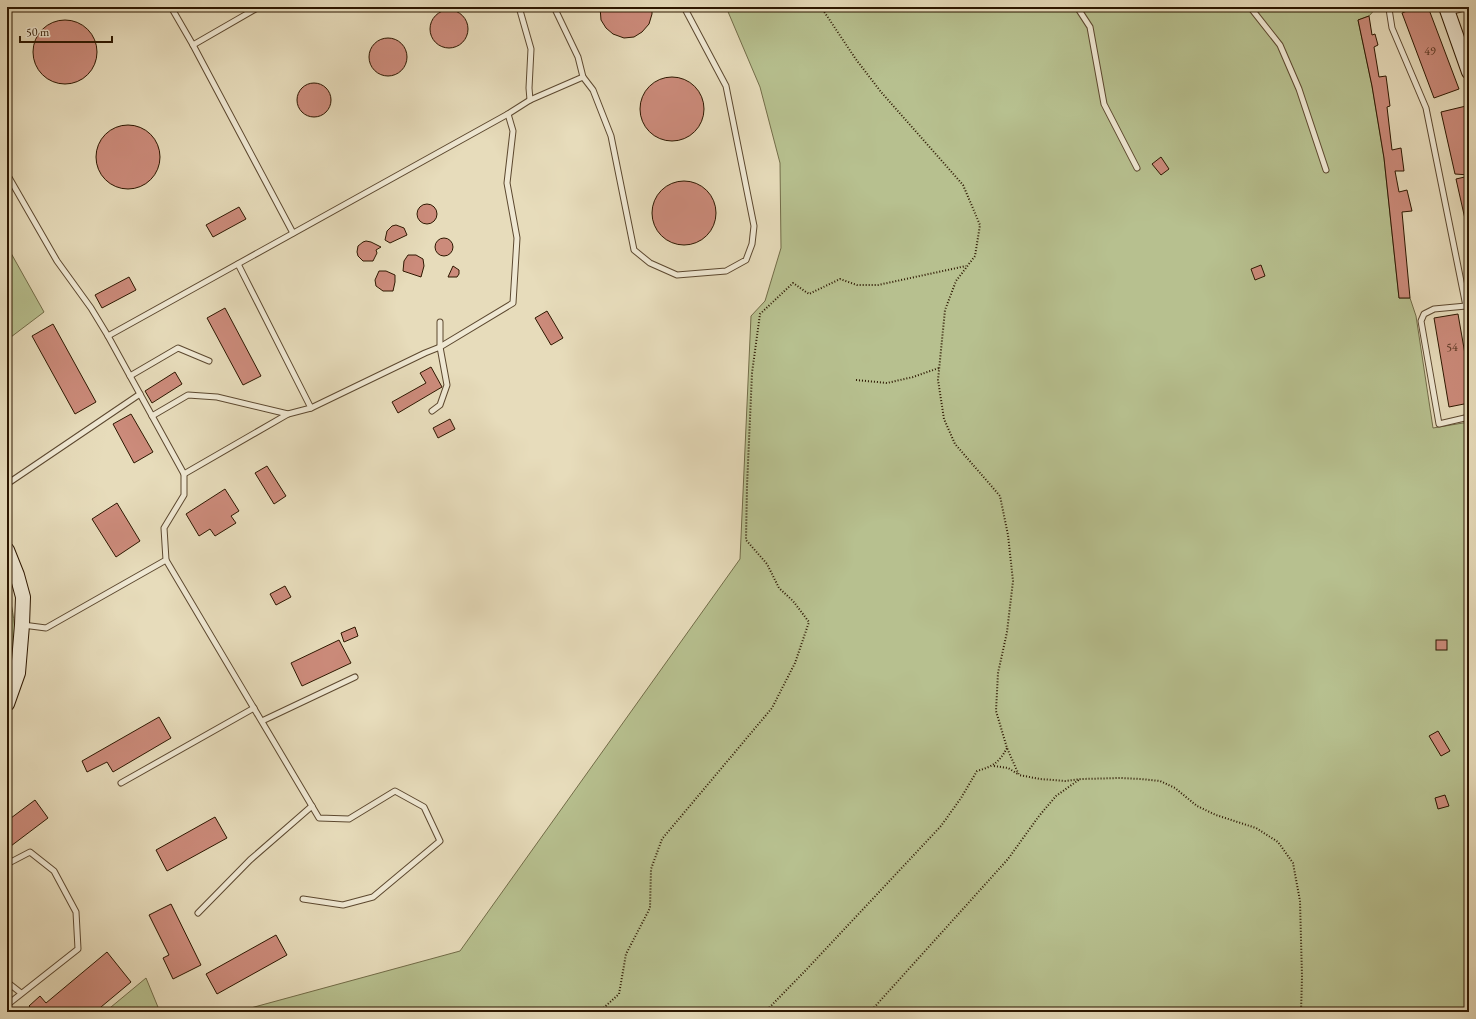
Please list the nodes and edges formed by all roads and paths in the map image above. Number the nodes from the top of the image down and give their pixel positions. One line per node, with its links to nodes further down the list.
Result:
1 (171, 7): 12 (lane)
2 (259, 7): 12 (lane)
3 (519, 7): 15 (lane)
4 (554, 7): 14 (lane)
5 (684, 7): 14 (lane)
6 (822, 7): 22 (path)
7 (1077, 7): 17 (lane)
8 (1250, 7): 18 (lane)
9 (1390, 7): 23 (lane)
10 (1468, 7): 11 (lane)
11 (1447, 9): 13 (street)
12 (193, 45): 20 (lane)
13 (1468, 68)
14 (583, 77): 15 (lane)
15 (530, 100): 16 (lane)
16 (508, 114): 20 (lane); 26 (lane)
17 (1137, 168)
18 (1326, 170)
19 (7, 174): 25 (lane)
20 (293, 233): 21 (lane)
21 (238, 264): 25 (lane); 32 (lane)
22 (967, 266): 28 (path); 58 (path)
23 (1468, 309): 36 (lane)
24 (440, 322): 26 (lane)
25 (108, 336): 29 (lane)
26 (440, 347): 32 (lane); 33 (lane)
27 (209, 361): 29 (lane)
28 (939, 368): 30 (path); 46 (path)
29 (130, 376): 31 (lane)
30 (856, 380)
31 (140, 394): 35 (lane); 38 (lane)
32 (311, 408): 34 (lane)
33 (432, 411)
34 (288, 414): 35 (lane); 37 (lane)
35 (152, 416): 37 (lane)
36 (1469, 417)
37 (184, 474): 40 (lane)
38 (7, 484)
39 (7, 550): 41 (street)
40 (166, 560): 41 (lane); 44 (lane)
41 (22, 625): 43 (street)
42 (355, 677): 45 (lane)
43 (7, 704)
44 (254, 708): 45 (lane); 50 (lane)
45 (262, 721): 51 (lane)
46 (1007, 748): 47 (path); 48 (path)
47 (994, 766): 48 (path); 59 (path)
48 (1019, 775): 49 (path)
49 (1081, 779): 60 (path); 61 (path)
50 (121, 783)
51 (312, 806): 53 (lane); 54 (lane)
52 (7, 864): 56 (lane)
53 (303, 899)
54 (198, 913)
55 (7, 982): 56 (lane)
56 (21, 993): 57 (lane)
57 (7, 1005)
58 (599, 1012)
59 (765, 1012)
60 (870, 1012)
61 (1301, 1012)

